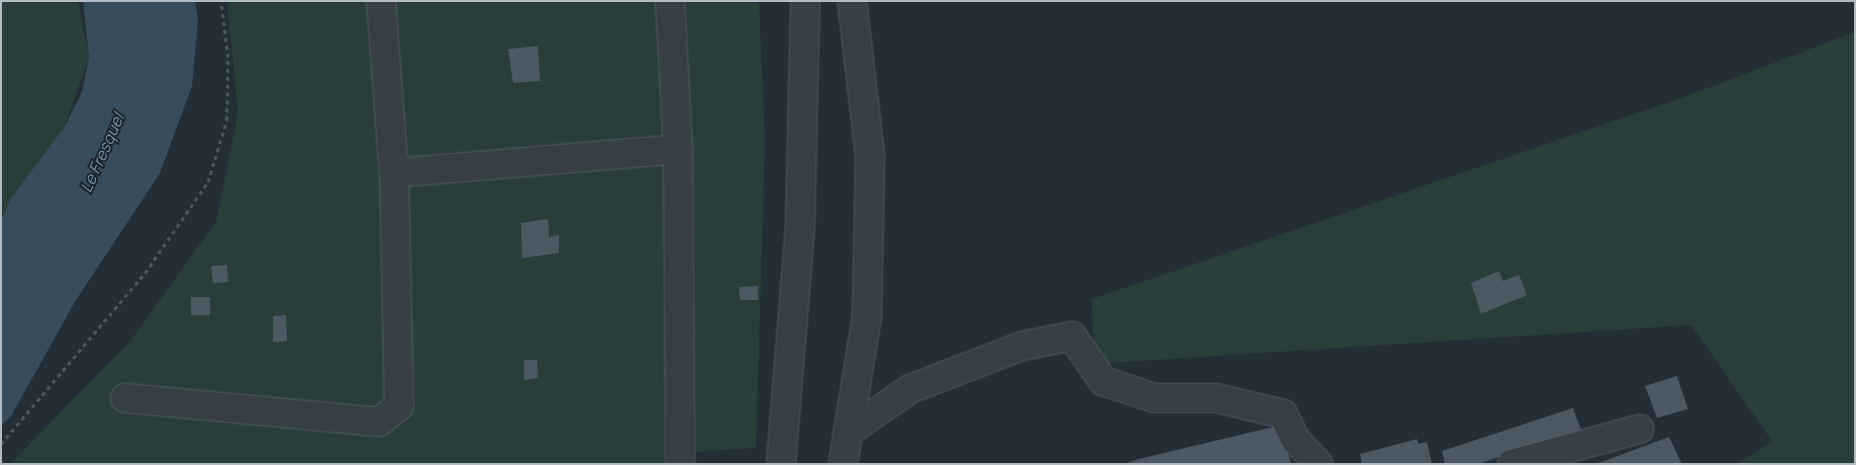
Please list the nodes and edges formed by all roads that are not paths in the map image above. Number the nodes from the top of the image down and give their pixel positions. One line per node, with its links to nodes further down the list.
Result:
1 (381, 1): 6 (street)
2 (670, 1): 5 (street)
3 (805, 1): 11 (street)
4 (852, 1): 9 (street)
5 (678, 149): 6 (street); 10 (street)
6 (394, 173): 7 (street)
7 (125, 398)
8 (1639, 429): 14 (street)
9 (848, 432): 12 (street); 13 (street)
10 (680, 464)
11 (781, 464)
12 (843, 464)
13 (1318, 464)
14 (1512, 464)

